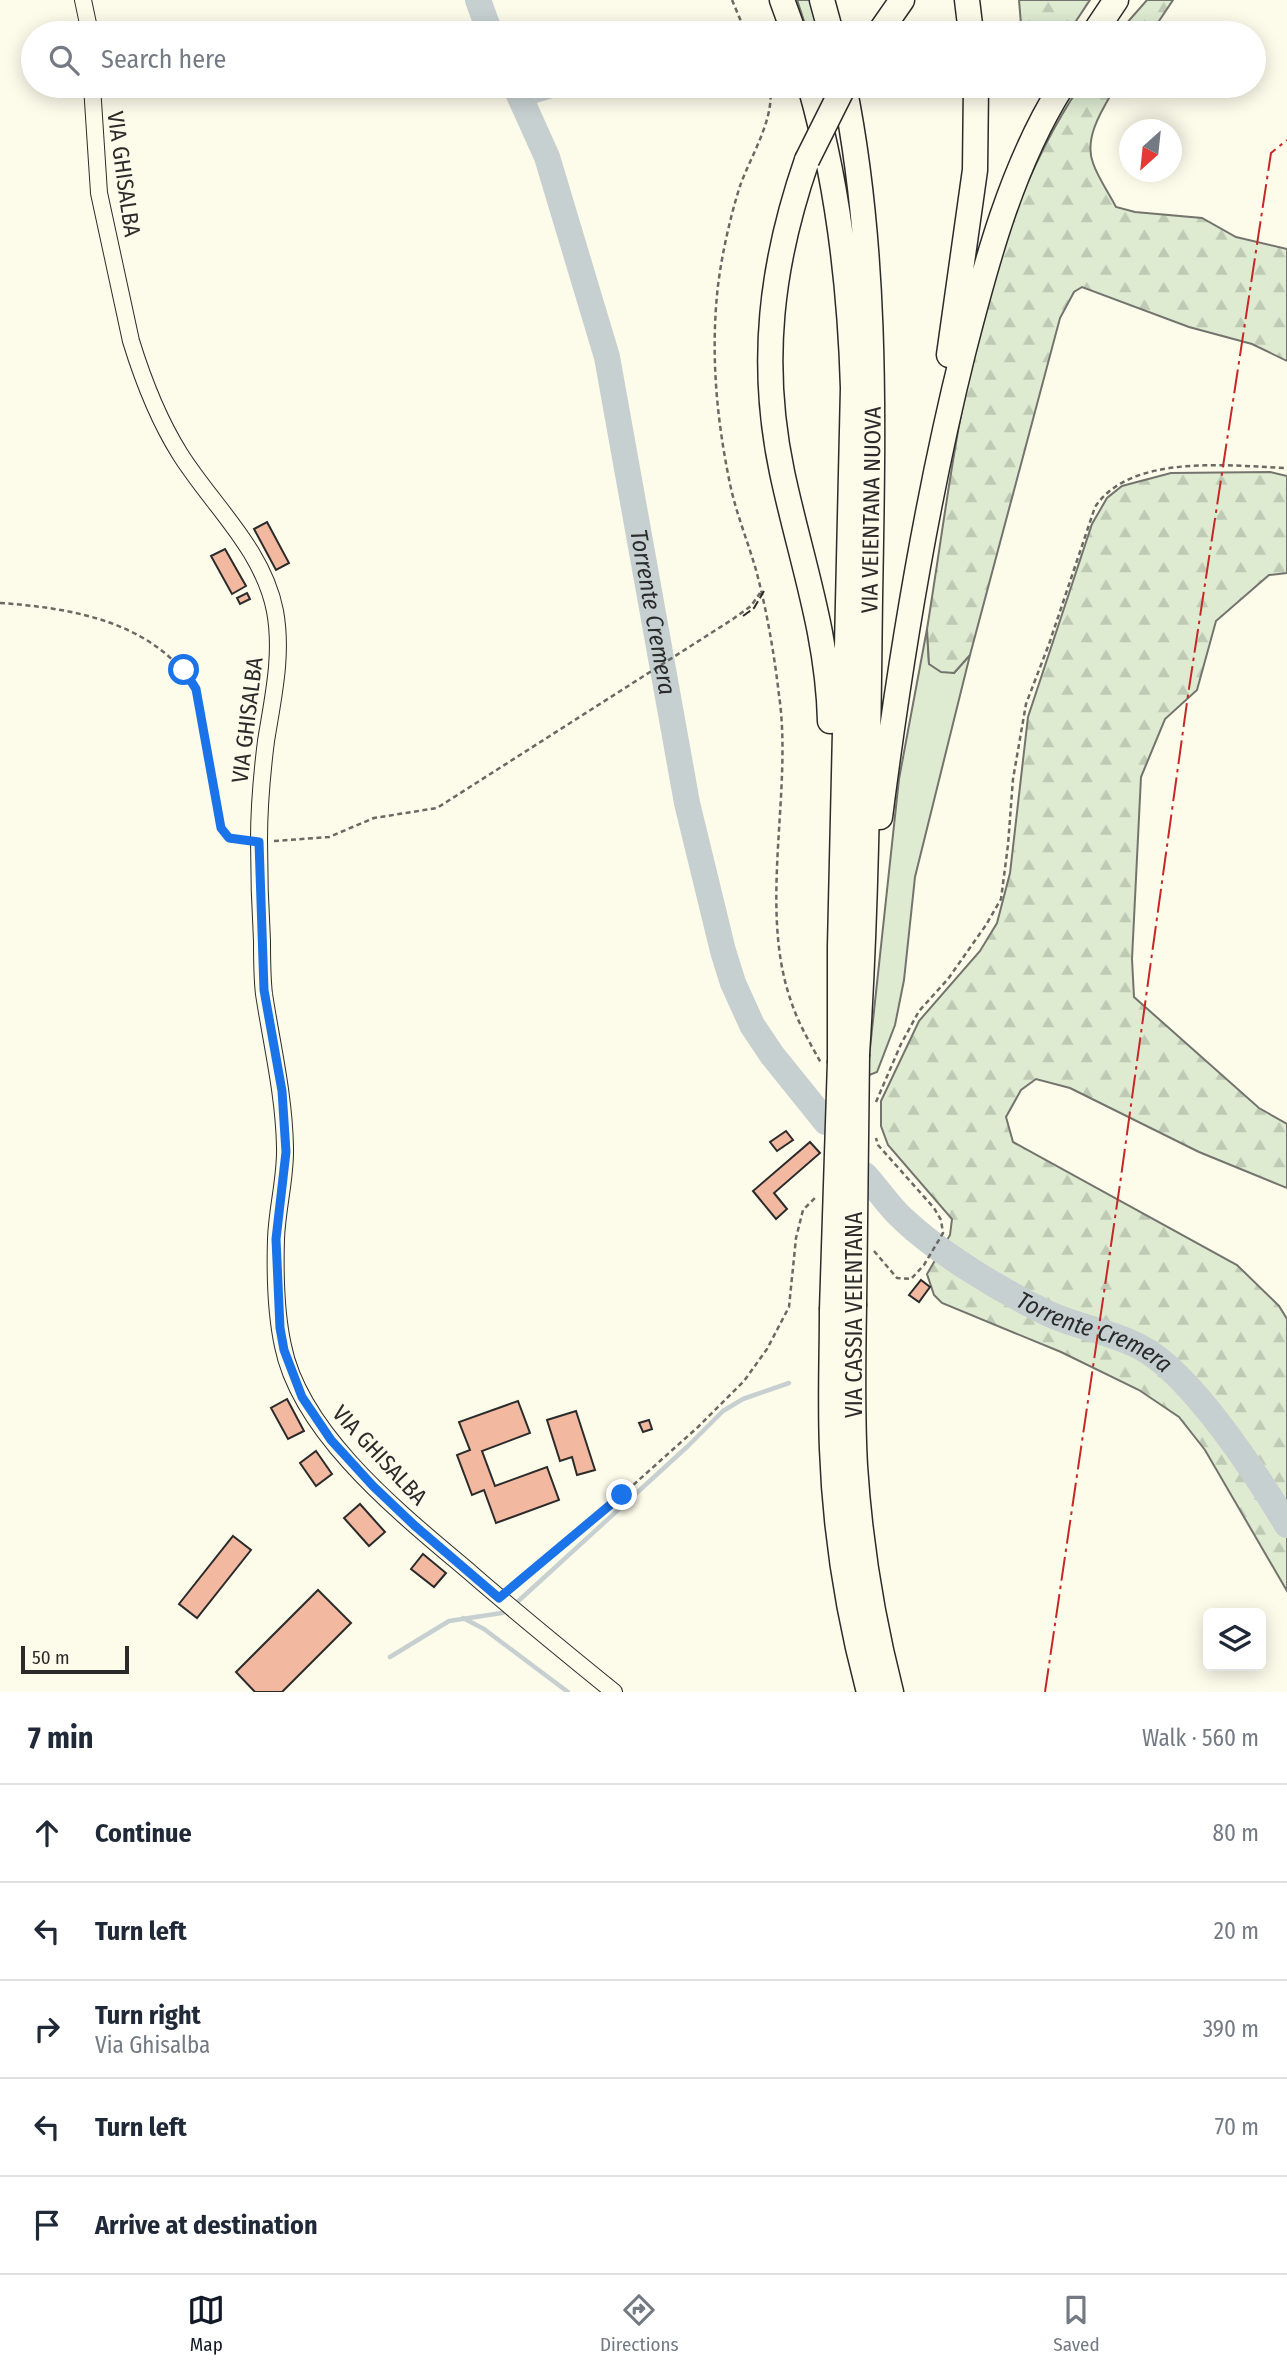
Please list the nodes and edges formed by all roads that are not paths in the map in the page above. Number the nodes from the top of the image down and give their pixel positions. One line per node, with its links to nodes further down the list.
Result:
1 (83, 0): 7 (street)
2 (782, 0): 8 (highway)
3 (822, 0): 9 (highway)
4 (902, 0): 10 (highway)
5 (967, 0): 11 (highway)
6 (1116, 0): 12 (highway)
7 (87, 21)
8 (790, 21)
9 (828, 21)
10 (887, 21)
11 (970, 21)
12 (1102, 21)
13 (93, 98): 24 (street, VIA GHISALBA)
14 (813, 98): 21 (highway)
15 (838, 98): 21 (highway, bridge)
16 (846, 98): 20 (highway, VIA VEIENTANA NUOVA)
17 (976, 98): 19 (highway)
18 (1056, 98): 19 (highway)
19 (943, 432): 20 (highway)
20 (865, 936): 22 (highway, VIA CASSIA VEIENTANA)
21 (839, 946): 22 (highway, VIA CASSIA VEIENTANA)
22 (840, 1061): 23 (highway, VIA CASSIA VEIENTANA, bridge)
23 (843, 1308): 25 (highway, VIA CASSIA VEIENTANA); 26 (highway, VIA CASSIA VEIENTANA)
24 (614, 1692)
25 (869, 1692)
26 (891, 1692)

